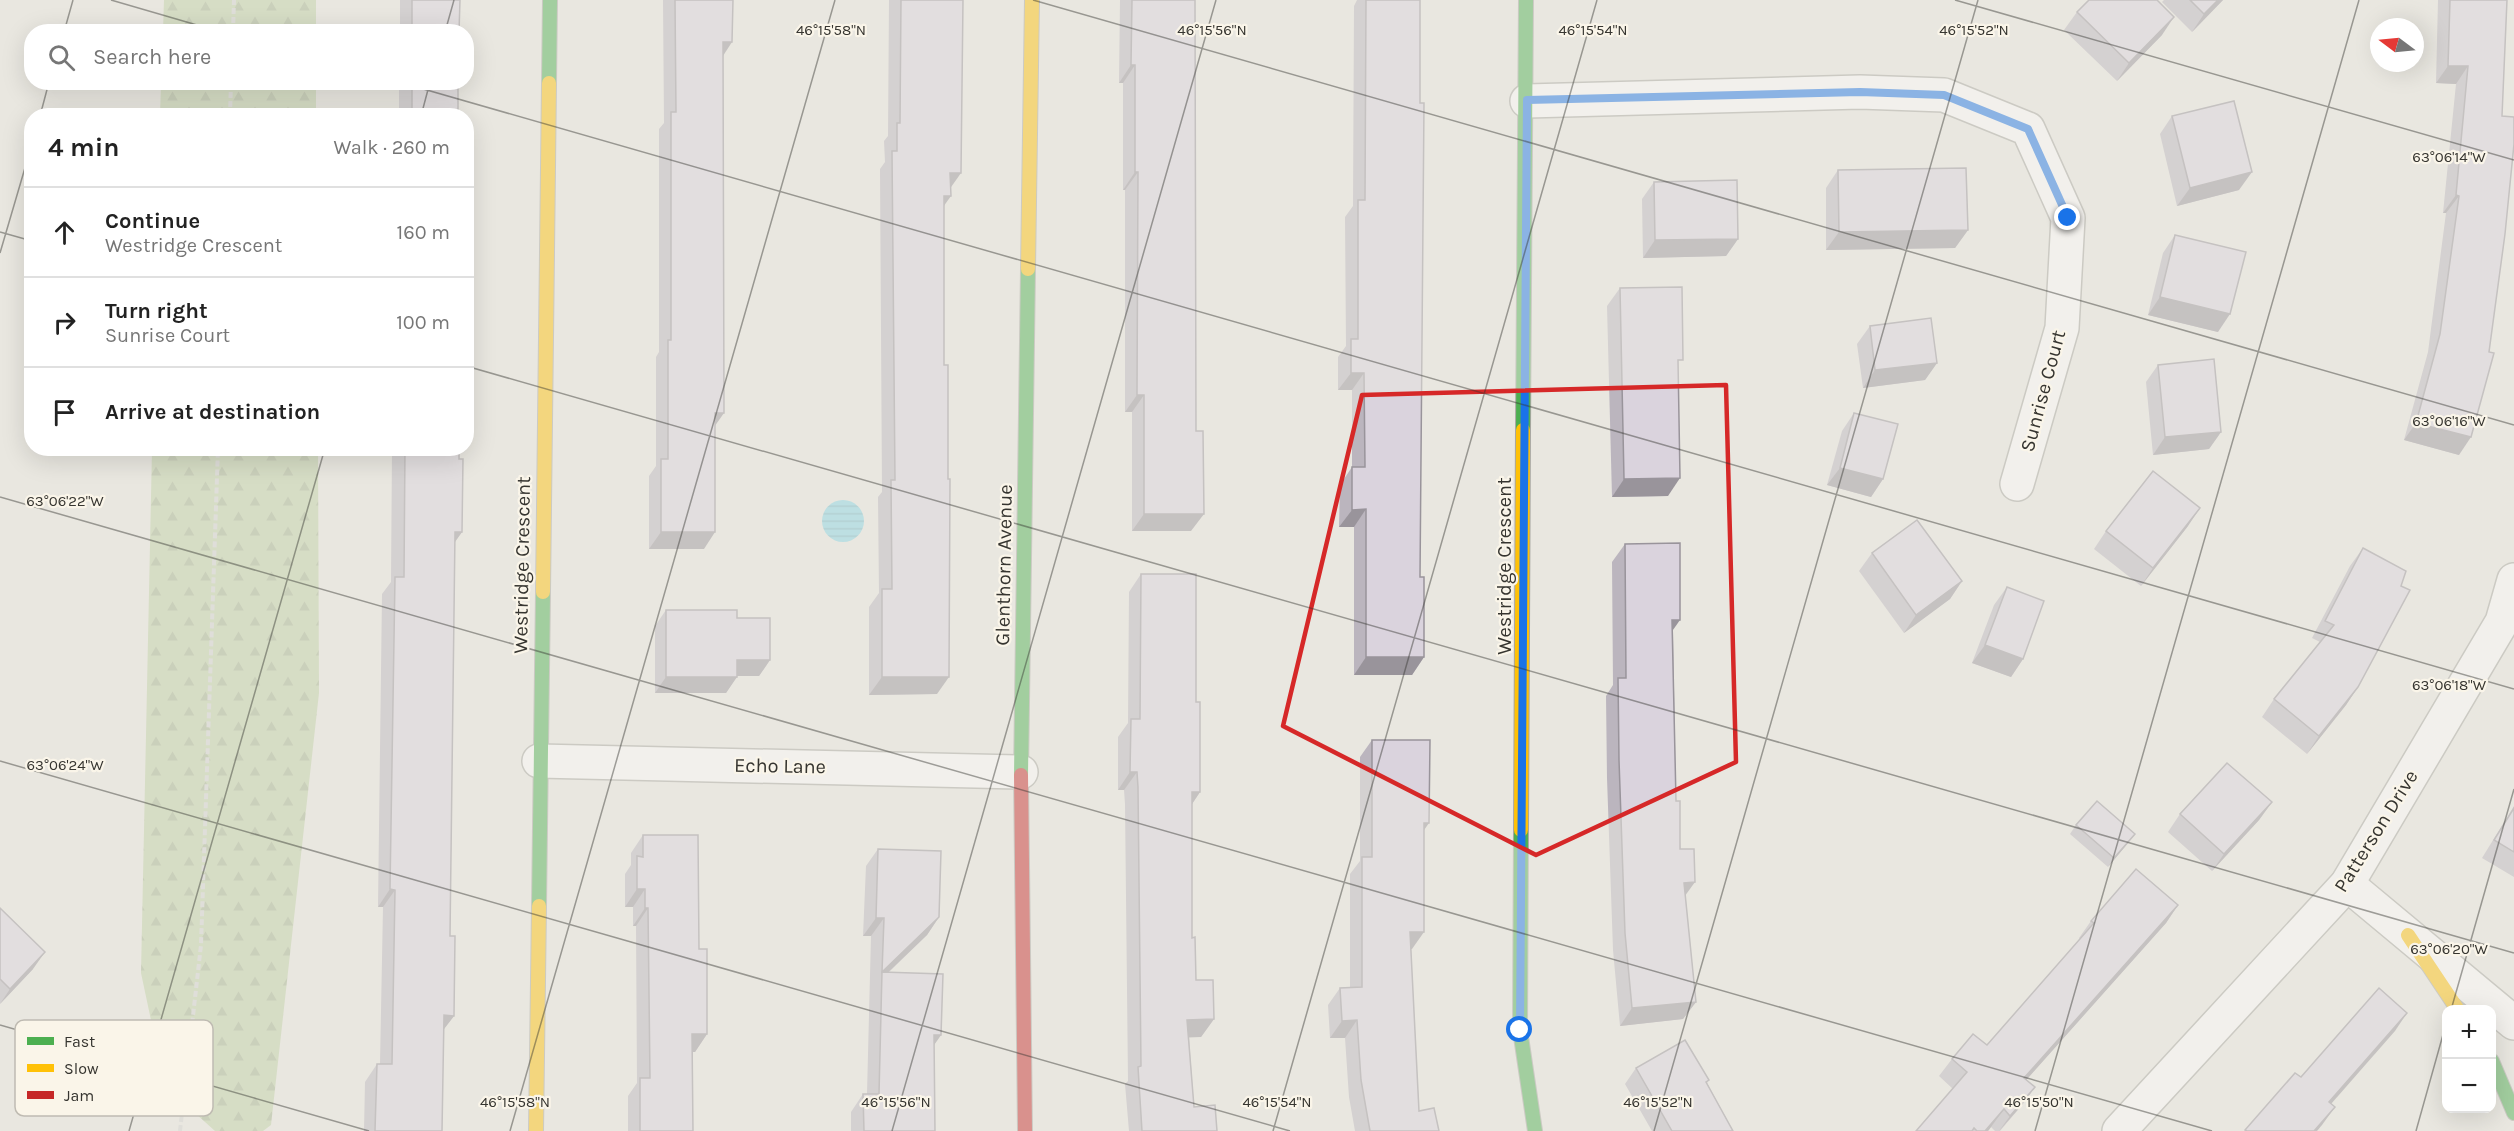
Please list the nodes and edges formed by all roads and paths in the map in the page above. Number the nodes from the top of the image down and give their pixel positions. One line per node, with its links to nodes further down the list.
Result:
1 (234, 0): 5 (path)
2 (550, 0): 12 (main road, Westridge Crescent)
3 (1032, 0): 13 (main road, Glenthorn Avenue)
4 (1526, 0): 7 (main road, Westridge Crescent)
5 (232, 24)
6 (231, 90): 8 (path)
7 (1527, 100): 10 (street, Sunrise Court); 25 (main road, Westridge Crescent)
8 (230, 108)
9 (218, 456): 17 (path)
10 (2017, 484)
11 (2514, 580): 14 (street, Patterson Drive)
12 (539, 761): 13 (street, Echo Lane); 23 (main road, Westridge Crescent)
13 (1021, 772): 24 (main road, Glenthorn Avenue)
14 (2347, 884): 15 (street); 26 (street, Patterson Drive)
15 (2408, 934): 16 (main road); 18 (street)
16 (2455, 1005)
17 (193, 1020)
18 (2514, 1023)
19 (2496, 1070): 20 (main road)
20 (2514, 1113)
21 (182, 1116): 22 (path)
22 (180, 1131)
23 (536, 1131)
24 (1025, 1131)
25 (1535, 1131)
26 (2119, 1131)

